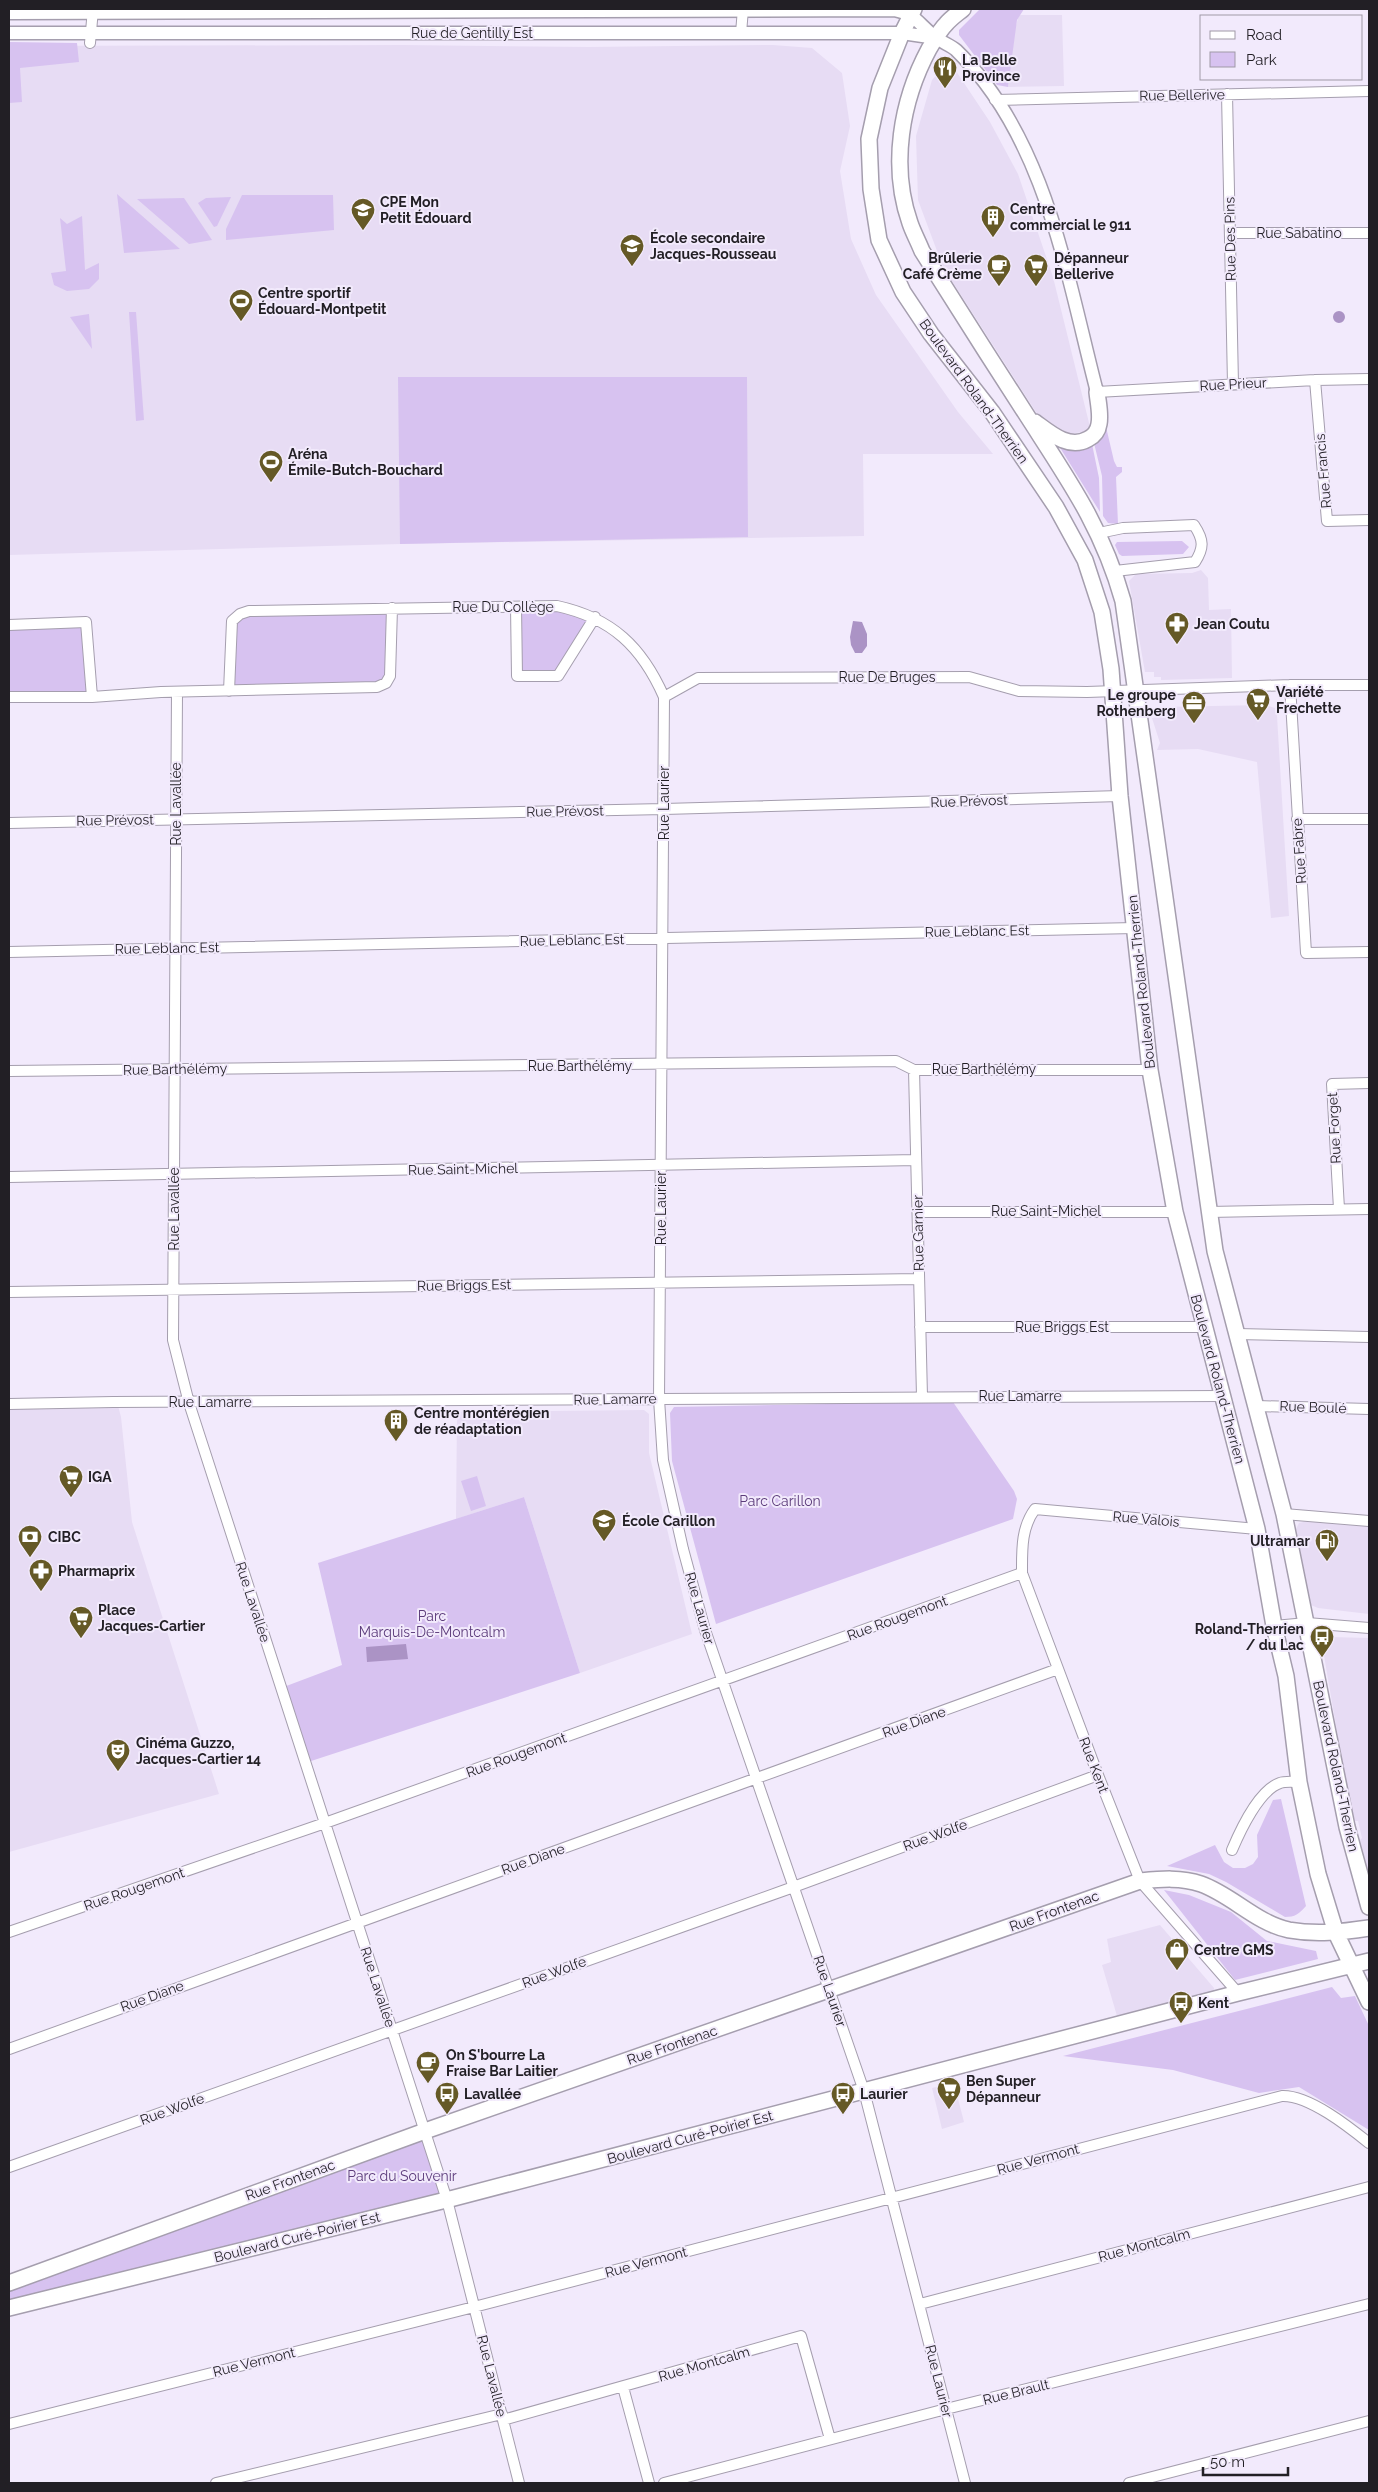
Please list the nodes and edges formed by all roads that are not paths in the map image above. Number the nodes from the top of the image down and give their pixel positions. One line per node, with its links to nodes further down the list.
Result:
1 (550, 9): 2 (street, Rue de Gentilly Est); 4 (street, Rue de Gentilly Est)
2 (743, 9): 5 (street, Rue de Gentilly Est); 8 (street)
3 (963, 9): 11 (main road, Boulevard Roland-Therrien)
4 (93, 11): 6 (street, Rue de Gentilly Est); 10 (street)
5 (913, 11): 9 (main road, Boulevard Roland-Therrien); 11 (street, Rue de Gentilly Est)
6 (9, 13)
7 (9, 33): 10 (street, Rue de Gentilly Est)
8 (741, 33): 9 (street, Rue de Gentilly Est); 10 (street, Rue de Gentilly Est)
9 (902, 33): 11 (street, Rue de Gentilly Est); 33 (main road, Boulevard Roland-Therrien)
10 (90, 38)
11 (936, 38): 14 (street, Rue de Gentilly Est); 21 (main road, Boulevard Roland-Therrien)
12 (1369, 91): 13 (street, Rue Bellerive)
13 (1227, 94): 14 (street, Rue Bellerive); 16 (street, Rue Des Pins)
14 (995, 100): 20 (street, Rue de Gentilly Est)
15 (1369, 232): 16 (street, Rue Sabatino)
16 (1230, 233): 19 (street, Rue Des Pins)
17 (1369, 379): 18 (street, Rue Prieur)
18 (1315, 380): 19 (street, Rue Prieur); 22 (street, Rue Francis)
19 (1233, 384): 20 (street, Rue Prieur)
20 (1097, 392): 21 (main road)
21 (1026, 414): 23 (main road, Boulevard Roland-Therrien)
22 (1369, 520)
23 (1099, 533): 24 (main road, Boulevard Roland-Therrien); 24 (street)
24 (1115, 571): 31 (main road, Boulevard Roland-Therrien)
25 (516, 607): 26 (street, Rue Du Collège); 27 (street, Rue Du Collège); 27 (street)
26 (392, 608): 32 (street, Rue Du Collège); 32 (street)
27 (595, 617): 37 (street, Rue Du Collège)
28 (9, 625): 36 (street)
29 (1290, 685): 30 (street, Rue De Bruges); 31 (street, Rue De Bruges); 41 (street, Rue Fabre)
30 (1369, 685)
31 (1136, 690): 33 (street, Rue De Bruges); 63 (main road, Boulevard Roland-Therrien)
32 (229, 691): 34 (street)
33 (1112, 692): 37 (street, Rue De Bruges); 38 (main road, Boulevard Roland-Therrien)
34 (177, 693): 36 (street); 40 (street, Rue Lavallée)
35 (9, 697): 36 (street)
36 (92, 697)
37 (664, 697): 39 (street, Rue Laurier)
38 (1120, 796): 39 (street, Rue Prévost); 44 (main road, Boulevard Roland-Therrien)
39 (664, 809): 40 (street, Rue Prévost); 45 (street, Rue Laurier)
40 (176, 819): 43 (street, Rue Prévost); 46 (street, Rue Lavallée)
41 (1298, 819): 42 (street); 48 (street, Rue Fabre)
42 (1369, 819)
43 (9, 823)
44 (1135, 928): 45 (street, Rue Leblanc Est); 52 (main road, Boulevard Roland-Therrien)
45 (663, 938): 46 (street, Rue Leblanc Est); 49 (street, Rue Laurier)
46 (175, 948): 47 (street, Rue Leblanc Est); 50 (street, Rue Lavallée)
47 (9, 952)
48 (1369, 952)
49 (662, 1065): 50 (street, Rue Barthélémy); 51 (street, Rue Barthélémy); 56 (street, Rue Laurier)
50 (174, 1069): 53 (street, Rue Barthélémy); 57 (street, Rue Lavallée)
51 (914, 1070): 52 (street, Rue Barthélémy); 55 (street, Rue Garnier)
52 (1150, 1070): 62 (main road, Boulevard Roland-Therrien)
53 (9, 1071)
54 (1369, 1083): 59 (street, Rue Forget)
55 (916, 1160): 56 (street, Rue Saint-Michel); 61 (street, Rue Garnier)
56 (662, 1165): 57 (street, Rue Saint-Michel); 65 (street, Rue Laurier)
57 (174, 1174): 58 (street, Rue Saint-Michel); 66 (street, Rue Lavallée)
58 (9, 1177)
59 (1338, 1209): 60 (street); 63 (street)
60 (1369, 1209)
61 (918, 1212): 62 (street, Rue Saint-Michel); 64 (street, Rue Garnier)
62 (1175, 1212): 69 (main road, Boulevard Roland-Therrien)
63 (1209, 1212): 70 (main road, Boulevard Roland-Therrien)
64 (919, 1279): 65 (street, Rue Briggs Est); 68 (street, Rue Garnier)
65 (661, 1282): 66 (street, Rue Briggs Est); 74 (street, Rue Laurier)
66 (173, 1288): 67 (street, Rue Briggs Est); 75 (street, Rue Lavallée)
67 (9, 1292)
68 (920, 1327): 69 (street, Rue Briggs Est); 72 (street, Rue Garnier)
69 (1204, 1327): 73 (main road, Boulevard Roland-Therrien)
70 (1237, 1334): 71 (street); 77 (main road, Boulevard Roland-Therrien)
71 (1369, 1337)
72 (922, 1396): 73 (street, Rue Lamarre); 74 (street, Rue Lamarre)
73 (1222, 1396): 82 (main road, Boulevard Roland-Therrien)
74 (659, 1399): 75 (street, Rue Lamarre); 88 (street, Rue Laurier)
75 (189, 1403): 76 (street, Rue Lamarre); 92 (street, Rue Lavallée)
76 (9, 1404)
77 (1258, 1406): 78 (street, Rue Boulé); 80 (main road, Boulevard Roland-Therrien)
78 (1369, 1409)
79 (1035, 1508): 82 (street, Rue Valois); 83 (street, Rue Kent)
80 (1284, 1514): 81 (street); 84 (main road, Boulevard Roland-Therrien)
81 (1369, 1521)
82 (1257, 1529): 85 (main road, Boulevard Roland-Therrien)
83 (1022, 1573): 87 (street, Rue Kent); 88 (street, Rue Rougemont)
84 (1307, 1623): 85 (street); 86 (street); 96 (main road, Boulevard Roland-Therrien)
85 (1274, 1626): 91 (main road, Boulevard Roland-Therrien)
86 (1369, 1628)
87 (1058, 1669): 89 (street, Rue Kent); 90 (street, Rue Diane)
88 (723, 1680): 90 (street, Rue Laurier); 92 (street, Rue Rougemont)
89 (1098, 1775): 94 (street, Rue Kent); 95 (street, Rue Wolfe)
90 (757, 1778): 95 (street, Rue Laurier); 97 (street, Rue Diane)
91 (1299, 1782): 93 (street); 100 (main road, Boulevard Roland-Therrien)
92 (325, 1823): 97 (street, Rue Lavallée); 99 (street, Rue Rougemont)
93 (1232, 1850)
94 (1140, 1880): 100 (main road, Rue Frontenac); 103 (main road, Rue Frontenac); 104 (street, Rue Kent)
95 (795, 1887): 103 (street, Rue Laurier); 106 (street, Rue Wolfe)
96 (1369, 1907)
97 (357, 1922): 106 (street, Rue Lavallée); 107 (street, Rue Diane)
98 (1369, 1928): 100 (main road)
99 (9, 1932)
100 (1336, 1933): 102 (main road, Boulevard Roland-Therrien)
101 (1369, 1961): 102 (main road, Boulevard Curé-Poirier Est)
102 (1351, 1966): 104 (main road, Boulevard Curé-Poirier Est); 105 (main road, Boulevard Roland-Therrien)
103 (830, 1991): 108 (street, Rue Laurier); 109 (main road, Rue Frontenac)
104 (1238, 1993): 108 (main road, Boulevard Curé-Poirier Est)
105 (1369, 2002)
106 (392, 2030): 109 (street, Rue Lavallée); 111 (street, Rue Wolfe)
107 (9, 2049)
108 (864, 2092): 113 (street, Rue Laurier); 114 (main road, Boulevard Curé-Poirier Est)
109 (425, 2131): 114 (street, Rue Lavallée); 115 (main road, Rue Frontenac)
110 (1369, 2143): 113 (street, Rue Vermont)
111 (9, 2167)
112 (1369, 2187): 116 (street, Rue Montcalm)
113 (893, 2197): 116 (street, Rue Laurier); 118 (street, Rue Vermont)
114 (447, 2200): 118 (street, Rue Lavallée); 119 (main road, Boulevard Curé-Poirier Est)
115 (9, 2283)
116 (920, 2304): 121 (street, Rue Laurier)
117 (1369, 2304): 121 (street, Rue Brault)
118 (474, 2306): 122 (street, Rue Lavallée); 124 (street, Rue Vermont)
119 (9, 2308)
120 (623, 2387): 122 (street, Rue Montcalm); 125 (street, Rue Montcalm); 128 (street)
121 (946, 2409): 125 (street, Rue Brault); 130 (street, Rue Laurier)
122 (502, 2418): 126 (street, Rue Montcalm); 127 (street, Rue Lavallée)
123 (1369, 2421): 131 (street)
124 (9, 2424)
125 (830, 2439): 129 (street, Rue Brault)
126 (216, 2483)
127 (519, 2483)
128 (649, 2483)
129 (664, 2483)
130 (965, 2483)
131 (1129, 2483)

